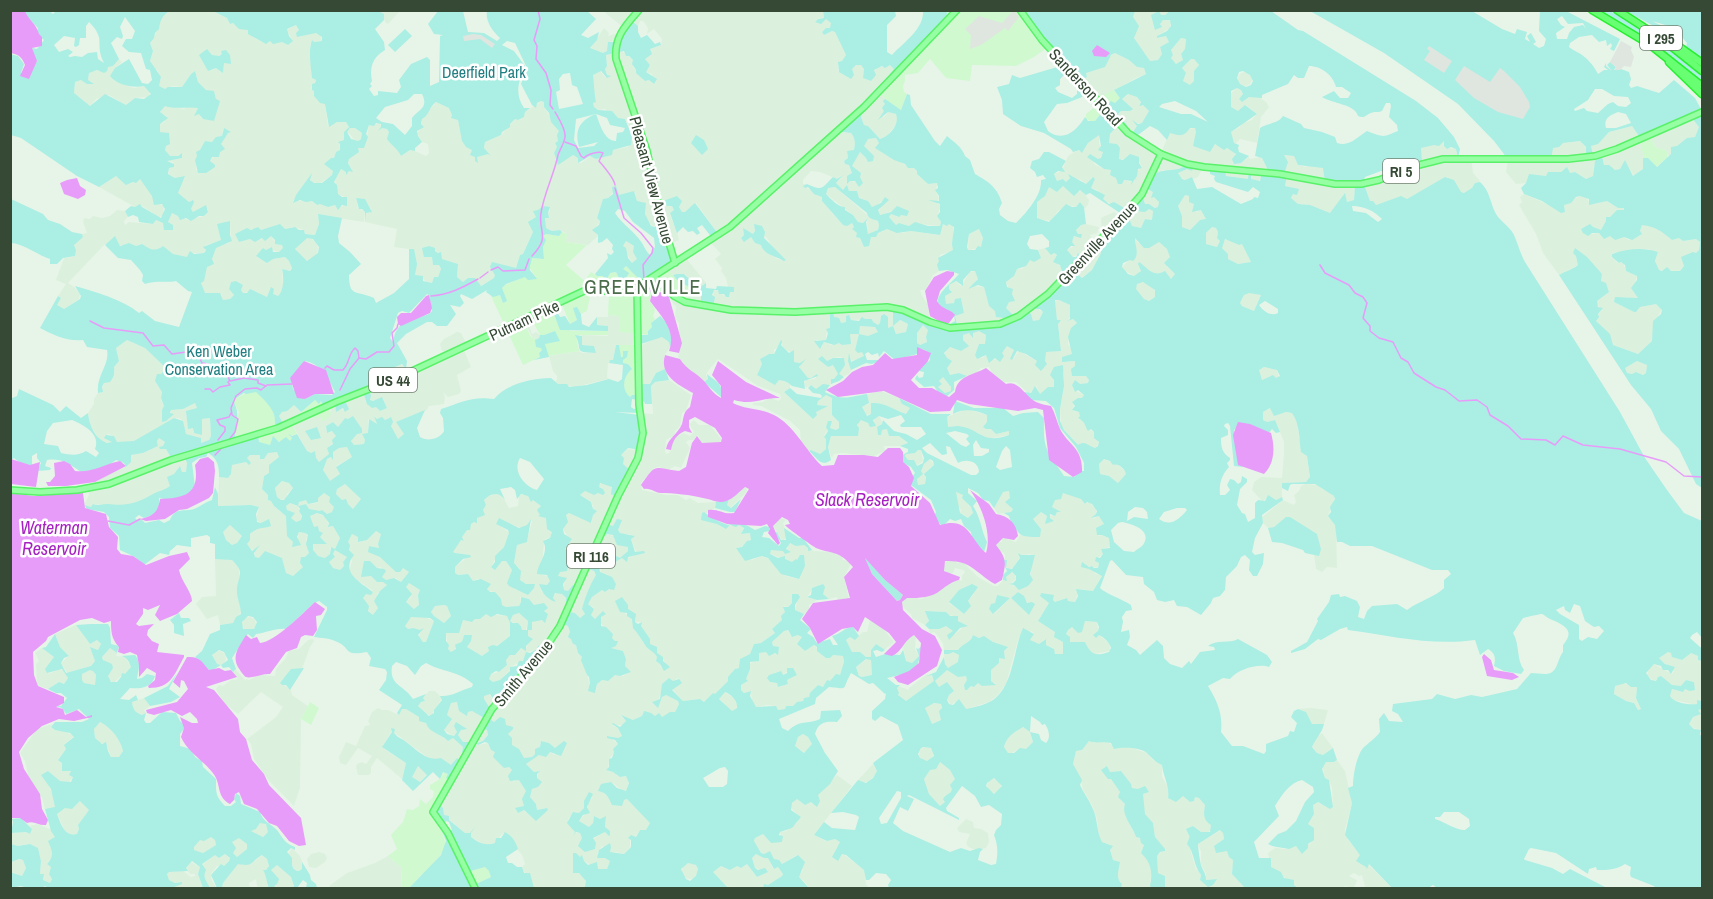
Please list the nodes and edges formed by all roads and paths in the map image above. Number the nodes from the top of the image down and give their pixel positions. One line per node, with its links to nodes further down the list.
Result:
1 (639, 10): 12 (main road, Pleasant View Avenue)
2 (957, 10): 13 (main road, Putnam Pike / US 44)
3 (1020, 10): 11 (main road, Sanderson Road / RI 5)
4 (1592, 10): 8 (highway, I 295)
5 (1619, 10): 6 (highway); 7 (highway, I 295)
6 (1702, 63)
7 (1702, 71)
8 (1699, 87): 9 (highway)
9 (1702, 94)
10 (1702, 112): 11 (main road, RI 5)
11 (1161, 154): 15 (main road, Greenville Avenue)
12 (671, 252): 13 (main road); 14 (main road, Pleasant View Avenue)
13 (685, 257): 14 (main road, Putnam Pike / US 44)
14 (675, 263): 15 (main road, Putnam Pike / US 44)
15 (652, 278): 16 (main road, Putnam Pike / US 44)
16 (640, 285): 17 (main road, Putnam Pike / US 44); 18 (main road, Smith Avenue / RI 116)
17 (10, 490)
18 (443, 794): 19 (main road, RI 116); 19 (main road, Smith Avenue / RI 116)
19 (441, 821): 20 (main road, RI 116)
20 (475, 888)

